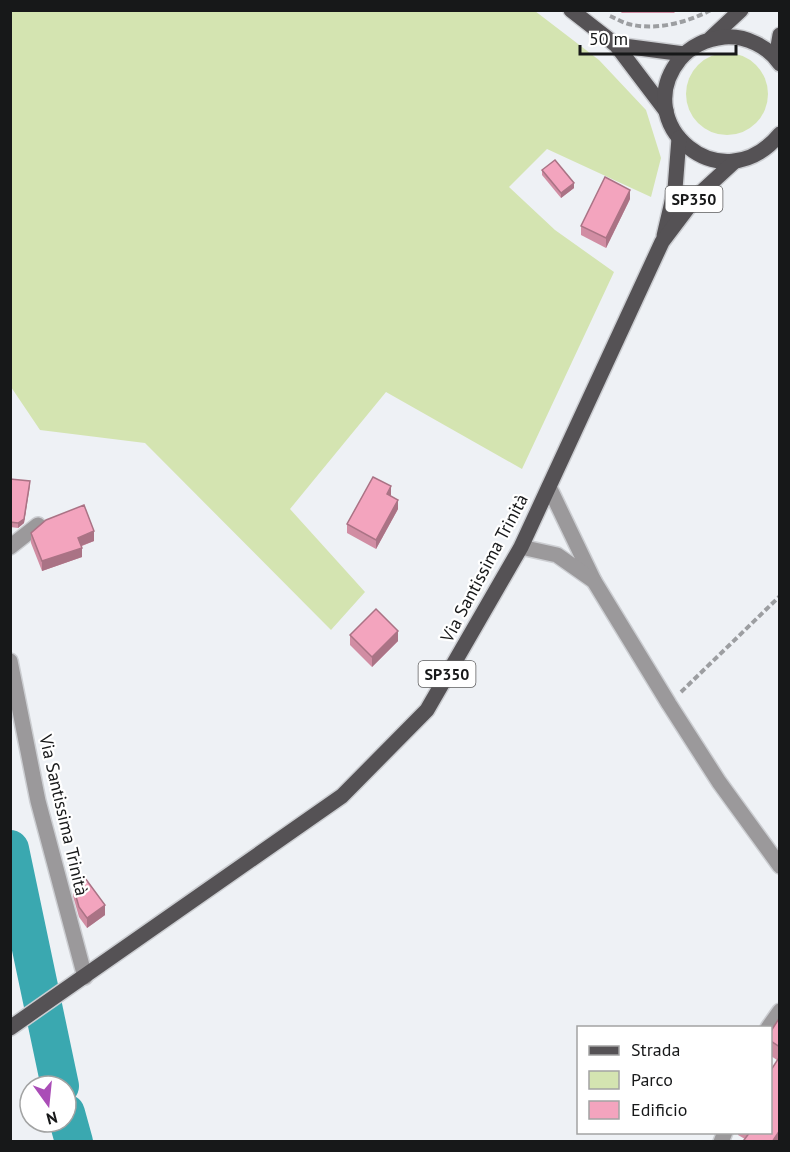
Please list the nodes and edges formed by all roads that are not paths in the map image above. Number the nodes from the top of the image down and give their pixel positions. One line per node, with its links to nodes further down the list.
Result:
1 (571, 10): 5 (main road)
2 (741, 10): 4 (main road)
3 (780, 35): 7 (main road)
4 (711, 39): 6 (main road, SP350); 7 (main road, SP350)
5 (616, 45): 6 (main road); 8 (main road)
6 (684, 54): 8 (main road, SP350)
7 (778, 61)
8 (666, 111): 10 (main road, SP350)
9 (780, 134): 11 (main road, Via Santissima Trinità / SP350)
10 (679, 138): 11 (main road, SP350); 12 (main road, Via Santissima Trinità / SP350)
11 (734, 162): 12 (main road, Via Santissima Trinità / SP350)
12 (662, 242): 13 (main road, Via Santissima Trinità / SP350)
13 (549, 487): 16 (main road, Via Santissima Trinità / SP350); 17 (street)
14 (38, 525): 15 (street)
15 (10, 547)
16 (521, 547): 17 (street); 20 (main road, Via Santissima Trinità / SP350)
17 (594, 580): 19 (street)
18 (10, 661): 20 (street, Via Santissima Trinità)
19 (780, 866)
20 (82, 979): 23 (main road, Via Santissima Trinità / SP350)
21 (780, 1011): 22 (street)
22 (769, 1026)
23 (10, 1028)

